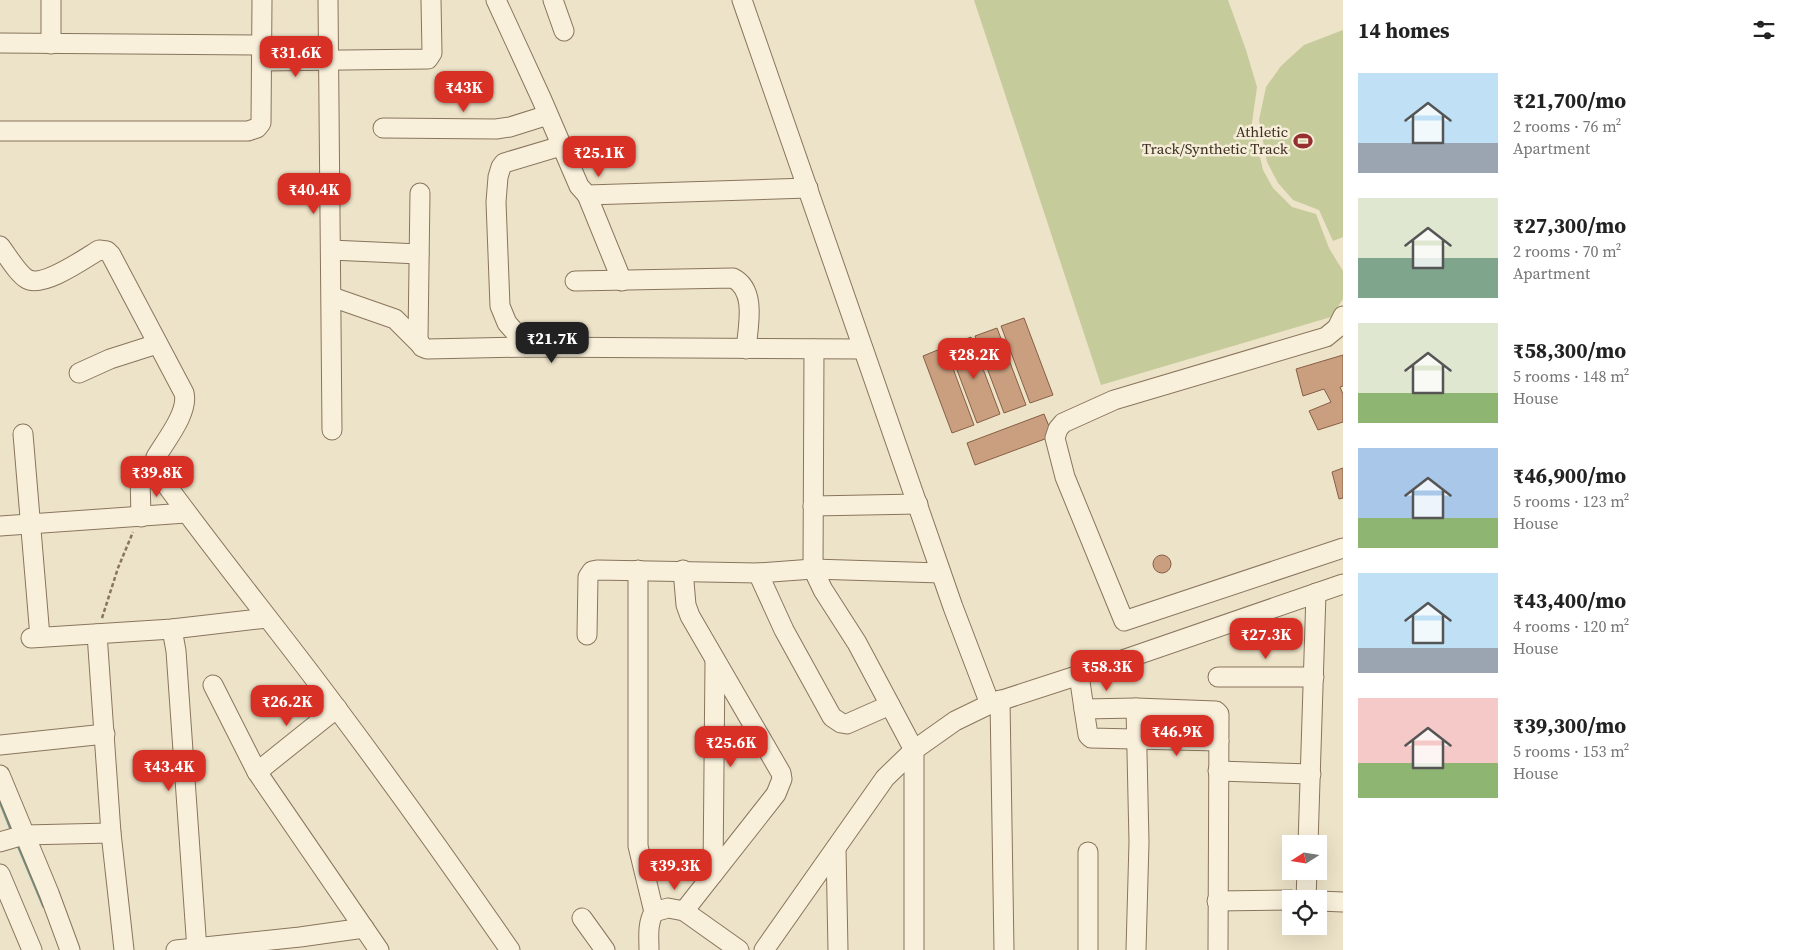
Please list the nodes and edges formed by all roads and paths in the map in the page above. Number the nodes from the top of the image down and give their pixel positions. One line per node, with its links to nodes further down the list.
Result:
1 (51, 0): 10 (street)
2 (262, 0): 11 (street)
3 (328, 0): 12 (street)
4 (431, 0): 12 (street)
5 (496, 0): 13 (street)
6 (554, 0): 8 (street)
7 (742, 0): 17 (street)
8 (564, 31)
9 (0, 43): 10 (street)
10 (51, 44): 11 (street)
11 (262, 53): 12 (street); 15 (street)
12 (329, 61): 21 (street)
13 (548, 115): 14 (street); 16 (street)
14 (383, 128)
15 (0, 131)
16 (561, 146): 19 (street); 29 (street)
17 (808, 188): 19 (street); 32 (street)
18 (420, 193): 22 (street)
19 (587, 195): 24 (street)
20 (0, 246): 28 (street)
21 (331, 250): 22 (street); 25 (street)
22 (419, 254): 27 (street)
23 (575, 281): 24 (street)
24 (622, 281): 30 (street)
25 (332, 297): 27 (street); 34 (street)
26 (1343, 316): 43 (street)
27 (419, 343): 29 (street)
28 (157, 344): 33 (street); 36 (street)
29 (528, 347): 30 (street)
30 (746, 348): 31 (street)
31 (814, 349): 32 (street); 38 (street)
32 (864, 349): 37 (street)
33 (79, 372)
34 (332, 430)
35 (24, 434): 41 (street)
36 (154, 466): 39 (street); 40 (street)
37 (918, 504): 38 (street); 48 (street)
38 (813, 506): 44 (street)
39 (186, 513): 40 (street); 51 (street)
40 (141, 517): 41 (street); 53 (path)
41 (32, 523): 42 (street); 53 (street)
42 (0, 526)
43 (1343, 548)
44 (813, 569): 47 (street); 48 (street); 61 (street)
45 (638, 570): 46 (street); 54 (street); 87 (street)
46 (682, 570): 47 (street); 55 (street)
47 (758, 573): 61 (street)
48 (941, 573): 60 (street)
49 (1343, 584): 50 (street)
50 (1316, 593): 56 (street); 58 (street)
51 (267, 618): 52 (street); 62 (street)
52 (172, 629): 53 (street); 92 (street)
53 (98, 634): 65 (street)
54 (587, 635)
55 (715, 660): 81 (street); 81 (street)
56 (1079, 675): 60 (street); 64 (street)
57 (1218, 677): 58 (street)
58 (1314, 677): 72 (street)
59 (213, 685): 71 (street)
60 (995, 702): 69 (street); 105 (street)
61 (890, 705): 69 (street)
62 (337, 708): 71 (street); 98 (street)
63 (1136, 708): 64 (street); 66 (street); 67 (street)
64 (1084, 709): 66 (street)
65 (105, 734): 68 (street); 74 (street)
66 (1136, 738): 67 (street); 107 (street)
67 (1219, 741): 70 (street)
68 (0, 745)
69 (914, 750): 78 (street); 104 (street)
70 (1218, 771): 72 (street); 83 (street)
71 (257, 772): 90 (street)
72 (1311, 774): 75 (street)
73 (0, 775): 76 (street)
74 (111, 833): 76 (street); 95 (street)
75 (1308, 835)
76 (21, 836): 77 (street); 94 (street)
77 (0, 842)
78 (836, 848): 102 (street); 103 (street)
79 (1088, 852): 106 (street)
80 (0, 874): 88 (street)
81 (713, 874): 86 (street)
82 (1282, 900): 83 (street)
83 (1217, 901): 108 (street)
84 (1327, 901): 85 (street)
85 (1343, 902)
86 (684, 911): 87 (street); 101 (street)
87 (654, 912): 100 (street)
88 (8, 913): 93 (street)
89 (582, 918): 99 (street)
90 (364, 928): 91 (street); 97 (street)
91 (301, 944): 92 (street)
92 (197, 949): 96 (street)
93 (32, 950)
94 (70, 950)
95 (124, 950)
96 (176, 950)
97 (379, 950)
98 (510, 950)
99 (605, 950)
100 (649, 950)
101 (739, 950)
102 (764, 950)
103 (838, 950)
104 (914, 950)
105 (1004, 950)
106 (1088, 950)
107 (1136, 950)
108 (1218, 950)

